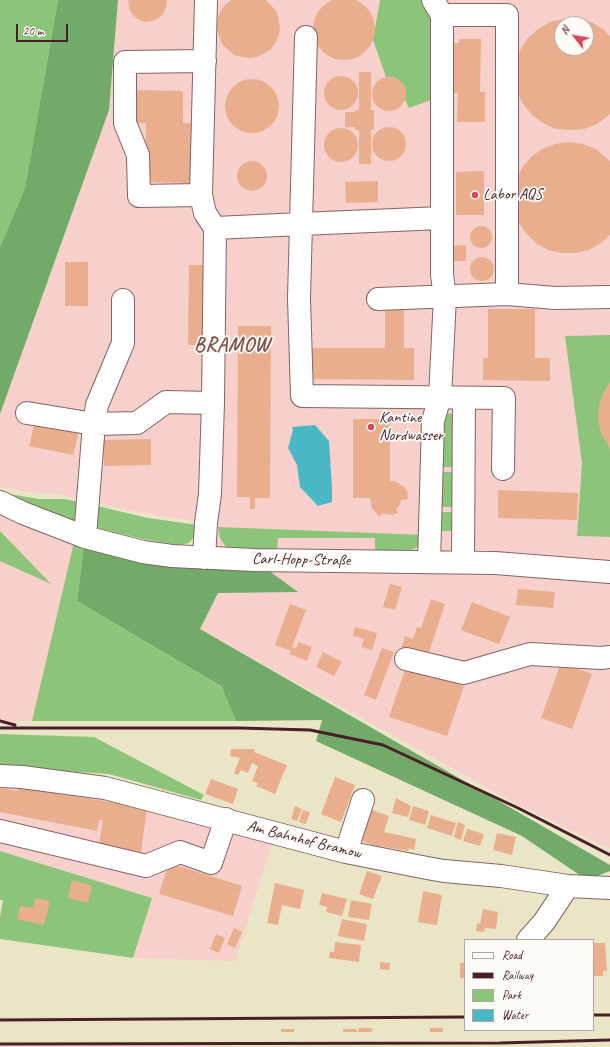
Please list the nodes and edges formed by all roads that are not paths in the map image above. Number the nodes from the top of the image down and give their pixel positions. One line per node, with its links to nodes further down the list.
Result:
1 (206, 0): 4 (street)
2 (437, 7): 6 (street); 9 (street)
3 (306, 37): 7 (street)
4 (205, 61): 5 (street); 5 (street)
5 (202, 195): 8 (street)
6 (442, 218): 7 (street); 10 (street)
7 (301, 224): 8 (street); 14 (street)
8 (215, 228): 16 (street)
9 (507, 294): 10 (street); 11 (street)
10 (445, 296): 12 (street); 14 (street)
11 (610, 297)
12 (378, 299)
13 (123, 300): 18 (street)
14 (440, 397): 15 (street); 23 (street)
15 (464, 398): 19 (street); 24 (street)
16 (213, 403): 18 (street); 22 (street)
17 (27, 413): 18 (street)
18 (94, 424): 21 (street)
19 (503, 469)
20 (0, 502): 21 (street, Carl-Hopp-Straße)
21 (85, 537): 22 (street, Carl-Hopp-Straße)
22 (204, 558): 23 (street, Carl-Hopp-Straße)
23 (429, 562): 24 (street, Carl-Hopp-Straße)
24 (463, 562): 25 (street, Carl-Hopp-Straße)
25 (610, 572)
26 (610, 657): 27 (street)
27 (406, 659)
28 (0, 776): 30 (street, Am Bahnhof Bramow)
29 (363, 800): 32 (street)
30 (226, 819): 31 (street); 32 (street, Am Bahnhof Bramow)
31 (0, 831)
32 (346, 852): 33 (street, Am Bahnhof Bramow)
33 (568, 886): 34 (street, Am Bahnhof Bramow); 35 (street)
34 (610, 888)
35 (529, 939)

